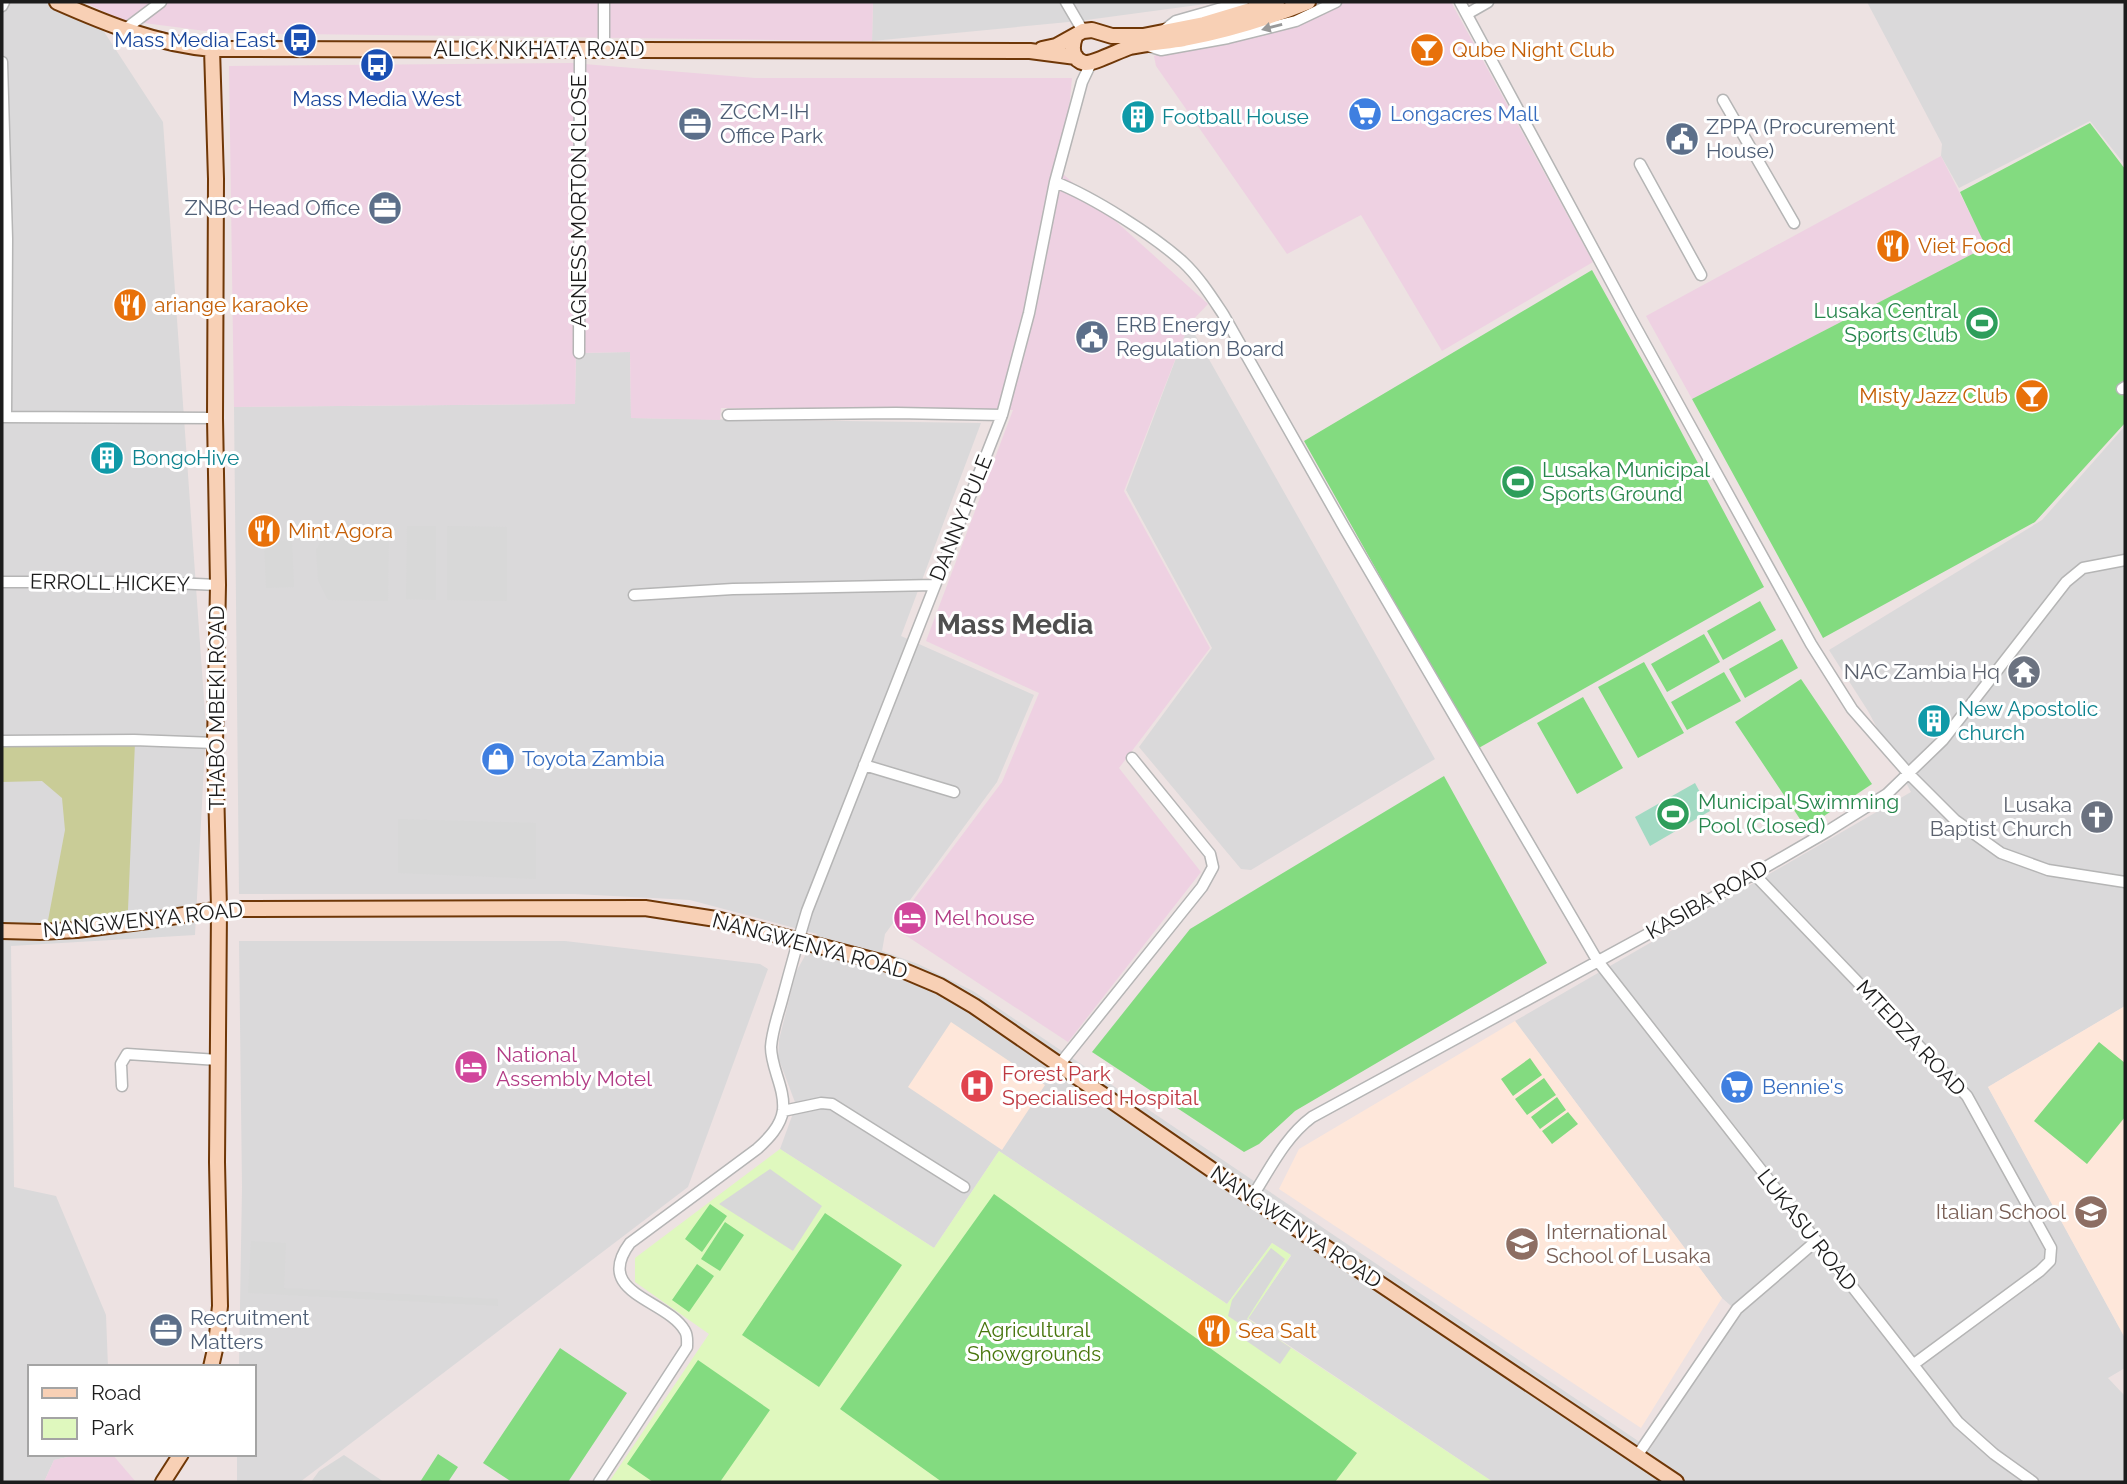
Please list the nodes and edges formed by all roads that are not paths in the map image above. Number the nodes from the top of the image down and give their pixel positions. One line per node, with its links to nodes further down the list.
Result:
1 (4, 2): 11 (street)
2 (57, 2): 14 (main road, ALICK NKHATA ROAD)
3 (161, 2): 14 (street)
4 (604, 2): 19 (street)
5 (1066, 2): 16 (street)
6 (1243, 2): 15 (street)
7 (1336, 2): 10 (street, ALICK NKHATA ROAD)
8 (1460, 2): 13 (street)
9 (1489, 2): 13 (street)
10 (1313, 4): 12 (main road, ALICK NKHATA ROAD); 18 (street, ALICK NKHATA ROAD, one-way to 18)
11 (2, 6)
12 (1270, 8): 15 (main road, ALICK NKHATA ROAD); 18 (main road, ALICK NKHATA ROAD)
13 (1467, 14): 44 (street)
14 (124, 30): 20 (main road, ALICK NKHATA ROAD)
15 (1160, 33): 17 (main road, ALICK NKHATA ROAD)
16 (1079, 34): 17 (main road); 22 (main road, ALICK NKHATA ROAD); 23 (main road)
17 (1101, 34): 23 (main road)
18 (1142, 44): 23 (main road, ALICK NKHATA ROAD)
19 (604, 48): 21 (main road, ALICK NKHATA ROAD); 22 (main road, ALICK NKHATA ROAD)
20 (212, 49): 21 (main road, ALICK NKHATA ROAD); 34 (main road, THABO MBEKI ROAD)
21 (580, 49): 30 (street, AGNESS MORTON CLOSE)
22 (1030, 51): 23 (main road, ALICK NKHATA ROAD)
23 (1086, 60): 27 (street, DANNY PULE)
24 (2, 62): 33 (street)
25 (1723, 100): 28 (street)
26 (1640, 164): 29 (street)
27 (1055, 182): 32 (street, DANNY PULE); 51 (street, LUKASU ROAD)
28 (1794, 223)
29 (1702, 275)
30 (579, 353)
31 (728, 415): 32 (street)
32 (1002, 415): 38 (street, DANNY PULE)
33 (4, 416): 34 (street)
34 (215, 418): 37 (main road, THABO MBEKI ROAD)
35 (2125, 560): 44 (street, KASIBA ROAD)
36 (2, 582): 37 (street, ERROLL HICKEY)
37 (218, 584): 41 (main road, THABO MBEKI ROAD)
38 (934, 585): 39 (street); 43 (street, DANNY PULE)
39 (634, 595)
40 (2, 741): 41 (street)
41 (215, 743): 48 (main road, THABO MBEKI ROAD)
42 (1132, 758): 53 (street)
43 (864, 765): 45 (street); 50 (street, DANNY PULE)
44 (1909, 775): 46 (street, KASIBA ROAD); 47 (street)
45 (954, 792)
46 (1754, 873): 51 (street, KASIBA ROAD); 59 (street, MTEDZA ROAD)
47 (2125, 882)
48 (219, 909): 49 (main road, NANGWENYA ROAD); 50 (main road, NANGWENYA ROAD); 52 (main road, THABO MBEKI ROAD)
49 (2, 931)
50 (798, 940): 53 (main road, NANGWENYA ROAD); 55 (street, DANNY PULE)
51 (1597, 960): 57 (street, KASIBA ROAD); 58 (street, LUKASU ROAD)
52 (218, 1060): 54 (street); 60 (main road, THABO MBEKI ROAD)
53 (1059, 1065): 57 (main road, NANGWENYA ROAD)
54 (122, 1086)
55 (783, 1111): 56 (street); 64 (street)
56 (964, 1187)
57 (1252, 1197): 62 (main road, NANGWENYA ROAD)
58 (1815, 1242): 59 (street, LUKASU ROAD); 62 (street)
59 (1914, 1364): 66 (street, LUKASU ROAD)
60 (211, 1365)
61 (180, 1456): 63 (main road)
62 (1637, 1456): 65 (main road, NANGWENYA ROAD)
63 (163, 1482)
64 (598, 1482)
65 (1676, 1482)
66 (2034, 1482)

